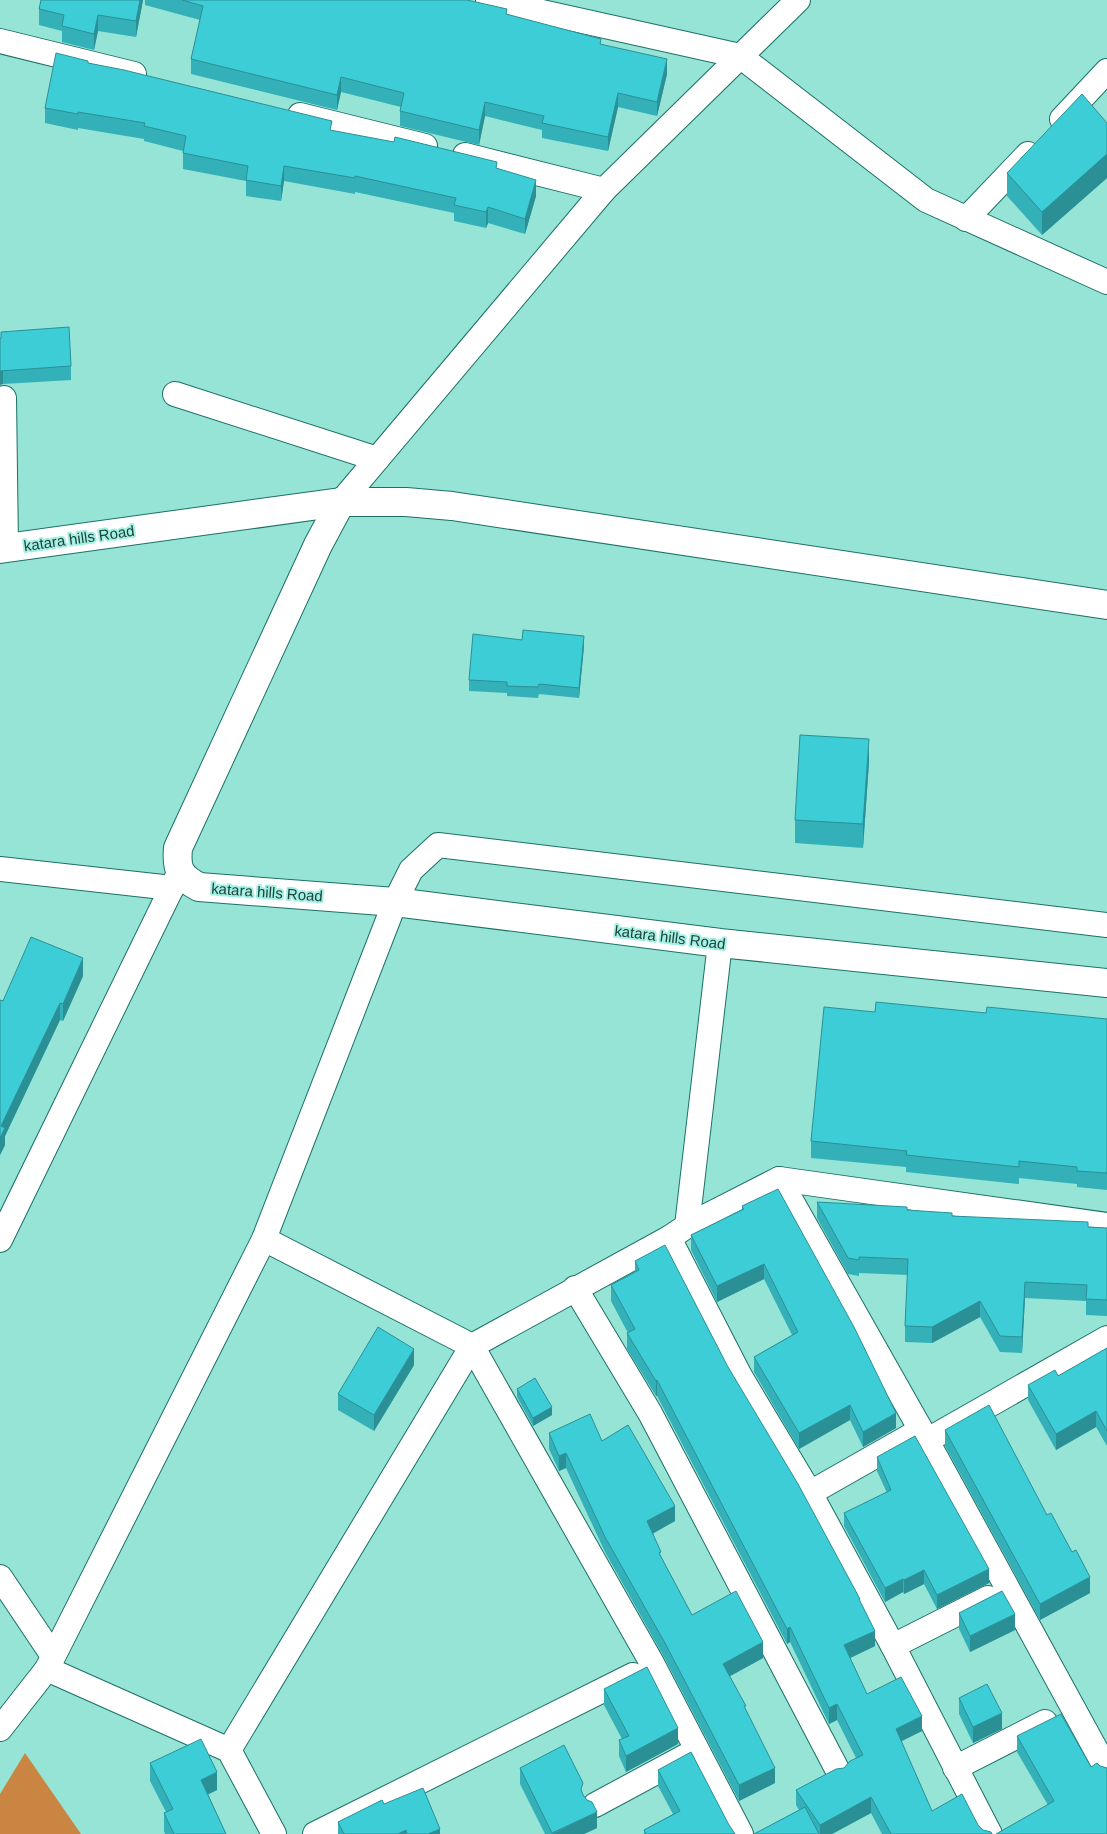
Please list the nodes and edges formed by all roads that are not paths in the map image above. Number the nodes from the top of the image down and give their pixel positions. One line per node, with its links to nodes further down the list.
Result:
1 (491, 0): 4 (street)
2 (798, 0): 4 (street)
3 (0, 40): 6 (street)
4 (740, 56): 8 (street); 9 (street)
5 (1107, 71): 9 (street)
6 (154, 78)
7 (278, 109): 8 (street)
8 (604, 190): 13 (street)
9 (966, 219): 10 (street)
10 (1107, 282)
11 (175, 394): 13 (street)
12 (4, 398): 15 (street)
13 (377, 459): 14 (street)
14 (341, 502): 15 (main road, katara hills Road); 16 (main road, katara hills Road); 18 (main road)
15 (3, 549)
16 (1107, 605)
17 (0, 869): 18 (street)
18 (176, 880): 19 (main road, katara hills Road); 27 (street)
19 (395, 902): 20 (street); 21 (main road, katara hills Road); 26 (street)
20 (1107, 925)
21 (720, 943): 22 (main road, katara hills Road); 25 (street)
22 (1107, 983)
23 (779, 1179): 24 (street); 25 (street); 31 (street)
24 (1107, 1225)
25 (678, 1232): 28 (street); 32 (street)
26 (264, 1239): 30 (street); 36 (street)
27 (0, 1240)
28 (575, 1288): 30 (street); 44 (street)
29 (1107, 1338): 31 (street)
30 (472, 1346): 37 (street); 40 (street)
31 (924, 1435): 32 (street); 34 (street)
32 (810, 1493): 35 (street)
33 (0, 1577): 36 (street)
34 (1008, 1589): 35 (street); 38 (street)
35 (893, 1646): 42 (street)
36 (50, 1662): 39 (street); 40 (street)
37 (652, 1665): 41 (street); 47 (street)
38 (1073, 1708): 42 (street); 43 (street)
39 (0, 1729)
40 (229, 1750): 46 (street)
41 (697, 1750): 45 (street); 48 (street)
42 (955, 1768): 49 (street)
43 (1107, 1770)
44 (838, 1771)
45 (595, 1806)
46 (274, 1834)
47 (315, 1834)
48 (741, 1834)
49 (990, 1834)

